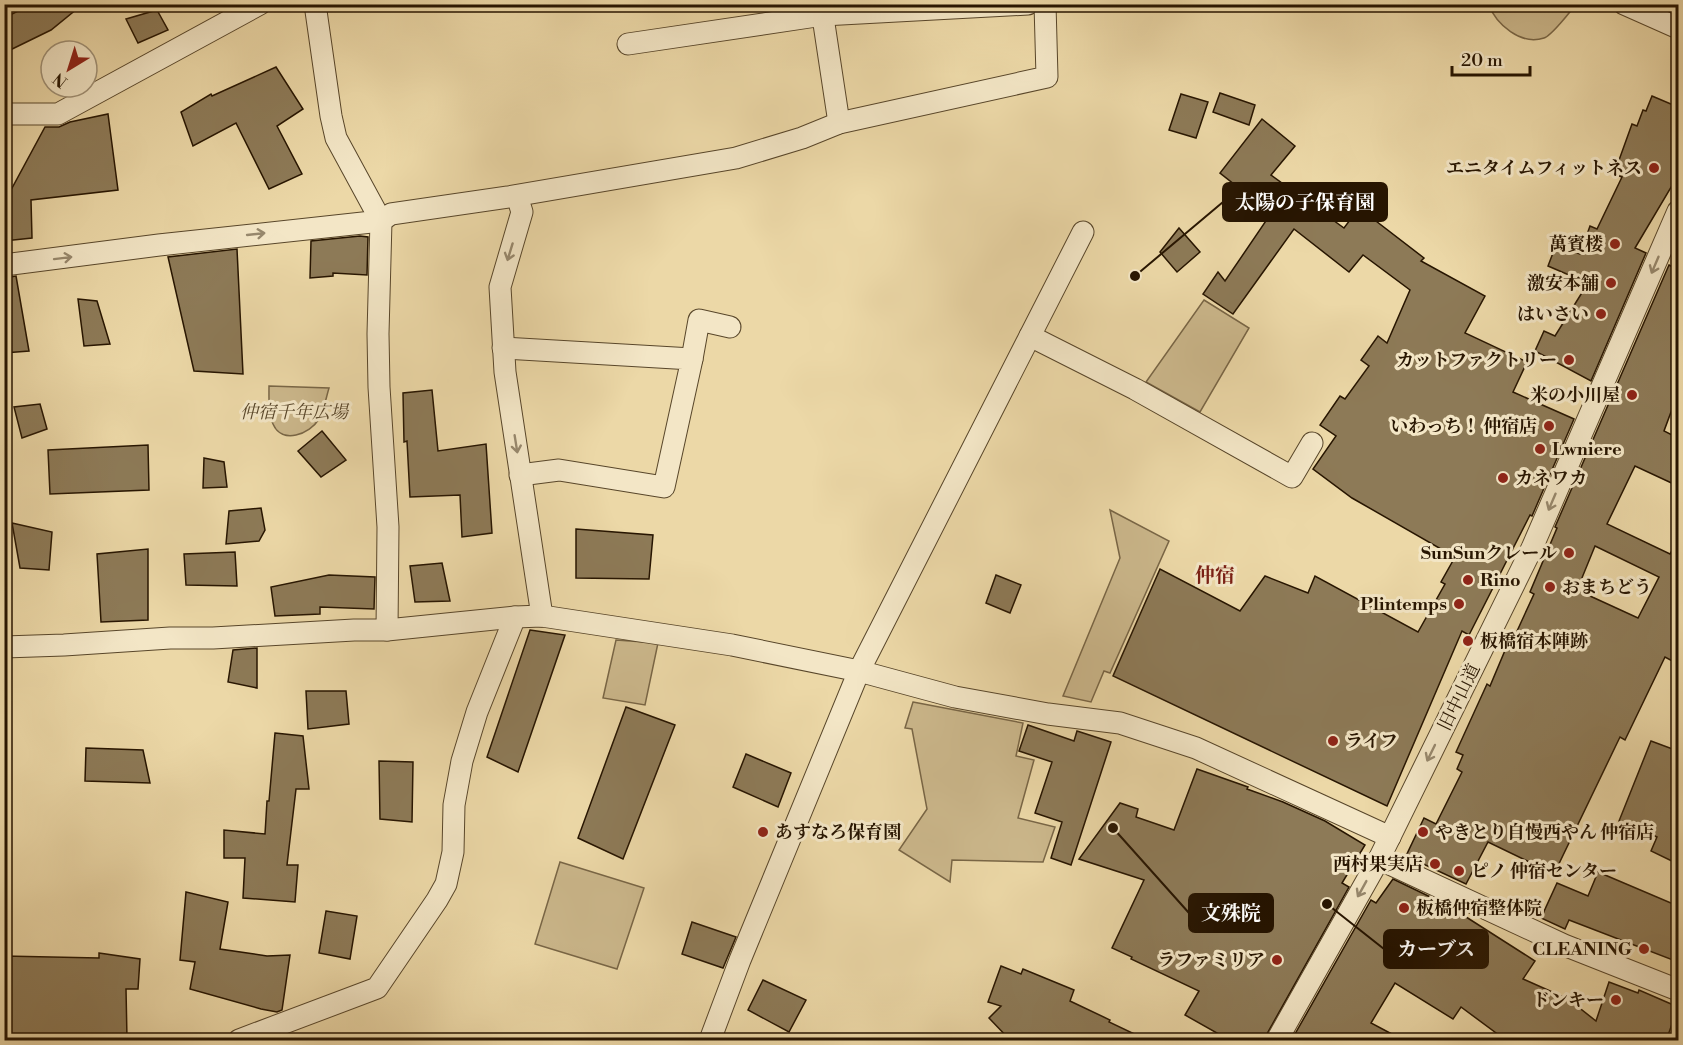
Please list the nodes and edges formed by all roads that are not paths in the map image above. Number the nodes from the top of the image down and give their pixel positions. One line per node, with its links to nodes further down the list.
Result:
1 (260, 4): 9 (street)
2 (315, 4): 13 (street)
3 (1028, 4): 6 (street)
4 (1045, 4): 10 (street)
5 (1624, 4): 7 (street)
6 (822, 10): 8 (street); 10 (street)
7 (1678, 28)
8 (628, 44)
9 (4, 114)
10 (839, 123): 11 (street)
11 (517, 196): 13 (street); 18 (street, one-way to 18)
12 (1678, 211): 27 (street, 旧中山道, one-way to 27)
13 (381, 220): 15 (street, one-way to 13); 24 (street)
14 (1083, 232): 17 (street)
15 (4, 265)
16 (730, 327): 19 (street)
17 (1030, 336): 20 (street); 26 (street)
18 (503, 348): 19 (street); 21 (street, one-way to 21)
19 (692, 359): 21 (street)
20 (1312, 443)
21 (520, 475): 22 (street)
22 (542, 616): 23 (street); 26 (street)
23 (515, 617): 24 (street); 30 (street)
24 (387, 630): 25 (street)
25 (4, 646)
26 (859, 671): 27 (street); 31 (street)
27 (1390, 837): 28 (street, 旧中山道)
28 (1379, 859): 29 (street); 32 (street, 旧中山道, one-way to 32)
29 (1678, 990)
30 (239, 1041)
31 (710, 1041)
32 (1277, 1041)

